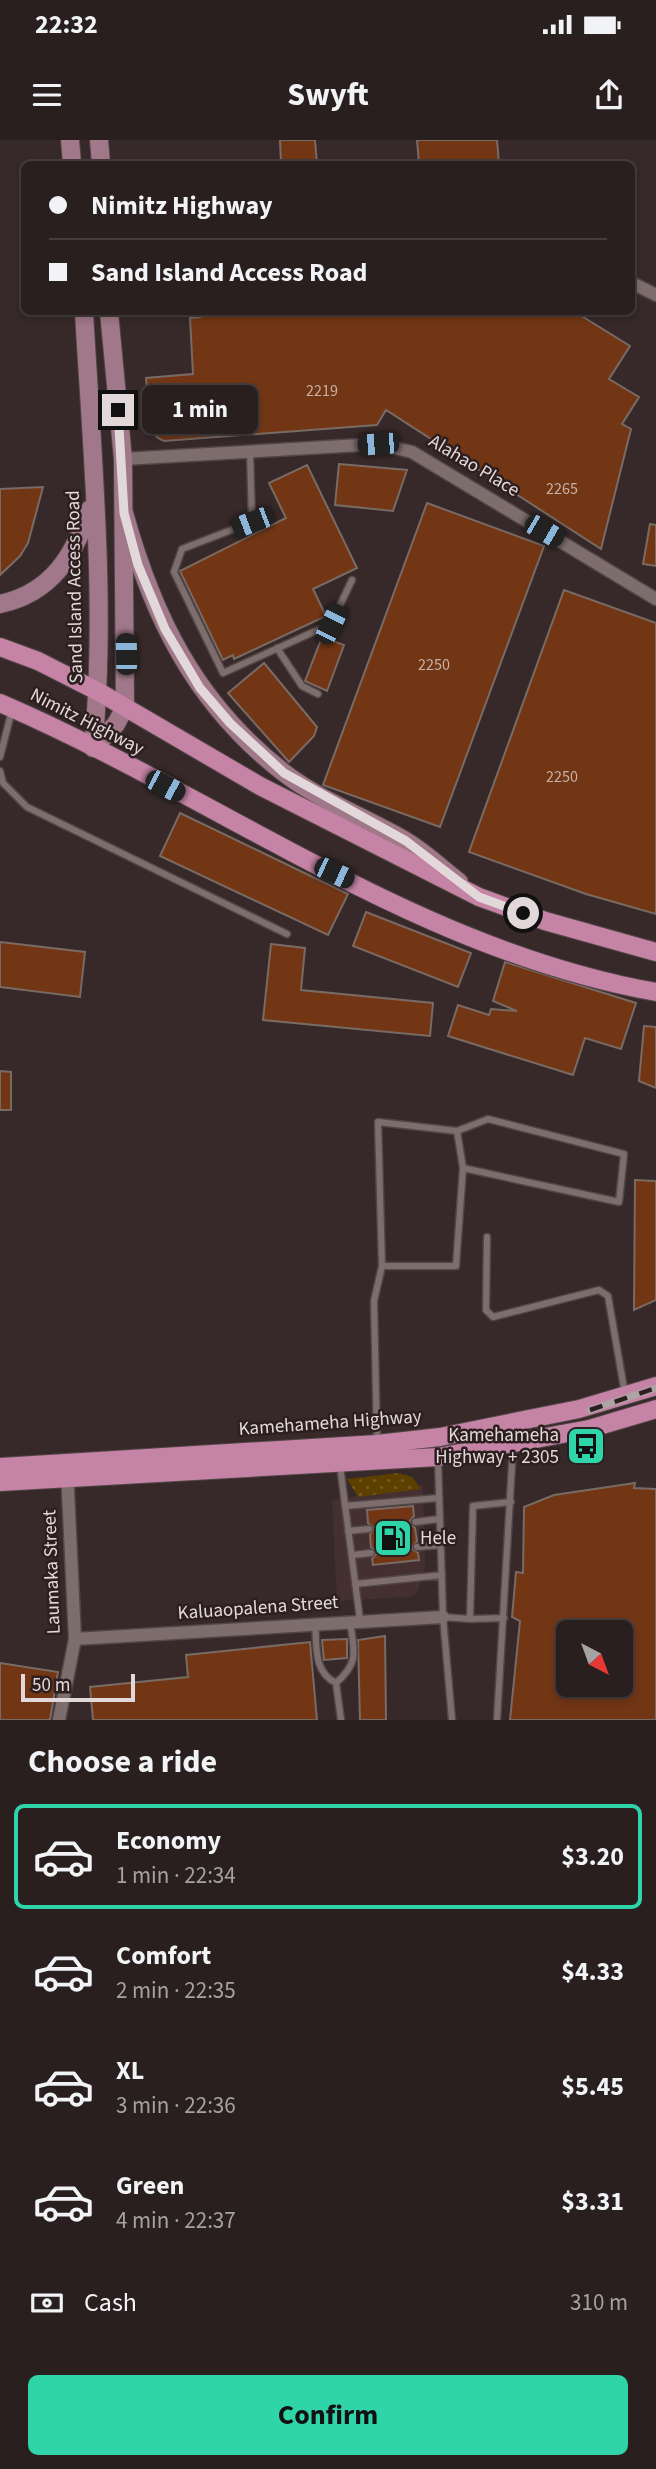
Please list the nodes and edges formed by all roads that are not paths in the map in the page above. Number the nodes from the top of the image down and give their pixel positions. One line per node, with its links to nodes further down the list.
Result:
1 (70, 140): 3 (main road)
2 (99, 140): 4 (main road)
3 (72, 161)
4 (101, 161)
5 (635, 284): 6 (street)
6 (656, 295)
7 (83, 315): 11 (main road, Sand Island Access Road)
8 (109, 315): 10 (main road)
9 (250, 452): 10 (street, Alahao Place); 14 (street, Alahao Place); 17 (lane)
10 (123, 459): 12 (main road)
11 (94, 499): 15 (main road); 18 (main road, Sand Island Access Road)
12 (124, 513): 21 (main road); 25 (main road)
13 (352, 580): 17 (lane)
14 (656, 599)
15 (0, 604)
16 (0, 647): 18 (main road, Nimitz Highway)
17 (277, 648): 19 (lane)
18 (99, 692): 21 (main road, Nimitz Highway); 22 (main road, Sand Island Access Road)
19 (318, 694)
20 (6, 705): 22 (main road, Nimitz Highway); 23 (lane)
21 (125, 707): 22 (main road); 25 (main road, Nimitz Highway)
22 (93, 748): 28 (main road, Nimitz Highway)
23 (0, 757)
24 (0, 771): 26 (lane)
25 (479, 897): 27 (main road, Nimitz Highway)
26 (287, 934)
27 (656, 952)
28 (656, 992)
29 (457, 1130): 30 (lane); 30 (lane); 32 (lane)
30 (463, 1168): 32 (lane)
31 (487, 1237): 34 (lane)
32 (382, 1266): 37 (lane)
33 (656, 1386): 34 (main road, Kamehameha Highway)
34 (626, 1396): 37 (main road, Kamehameha Highway)
35 (656, 1409): 36 (main road, Kamehameha Highway)
36 (513, 1445): 38 (main road, Kamehameha Highway); 44 (lane)
37 (377, 1452): 38 (main road, Kamehameha Highway); 39 (main road, Kamehameha Highway); 41 (main road, Kamehameha Highway)
38 (438, 1457): 43 (lane)
39 (339, 1463): 41 (main road, Kamehameha Highway); 45 (lane)
40 (0, 1466): 41 (main road, Kamehameha Highway)
41 (67, 1470): 42 (main road, Kamehameha Highway); 61 (street, Laumaka Street)
42 (0, 1482)
43 (438, 1498): 45 (lane); 46 (lane)
44 (511, 1502): 57 (lane); 58 (lane)
45 (345, 1506): 49 (lane)
46 (439, 1519): 47 (lane); 50 (lane)
47 (415, 1522)
48 (369, 1529): 49 (lane)
49 (348, 1531): 53 (lane)
50 (440, 1545): 51 (lane); 54 (lane)
51 (417, 1547)
52 (372, 1553): 53 (lane)
53 (352, 1555): 55 (lane)
54 (442, 1575): 55 (lane); 56 (lane)
55 (355, 1584): 59 (lane)
56 (443, 1617): 58 (lane); 59 (street, Kaluaopalena Street); 65 (lane)
57 (504, 1618): 58 (lane); 66 (lane)
58 (470, 1619)
59 (355, 1621): 60 (street, Kaluaopalena Street); 62 (lane)
60 (314, 1623): 61 (street, Kaluaopalena Street); 62 (lane)
61 (75, 1639): 63 (street, Laumaka Street)
62 (336, 1683): 64 (lane)
63 (60, 1720)
64 (341, 1720)
65 (452, 1720)
66 (497, 1720)

